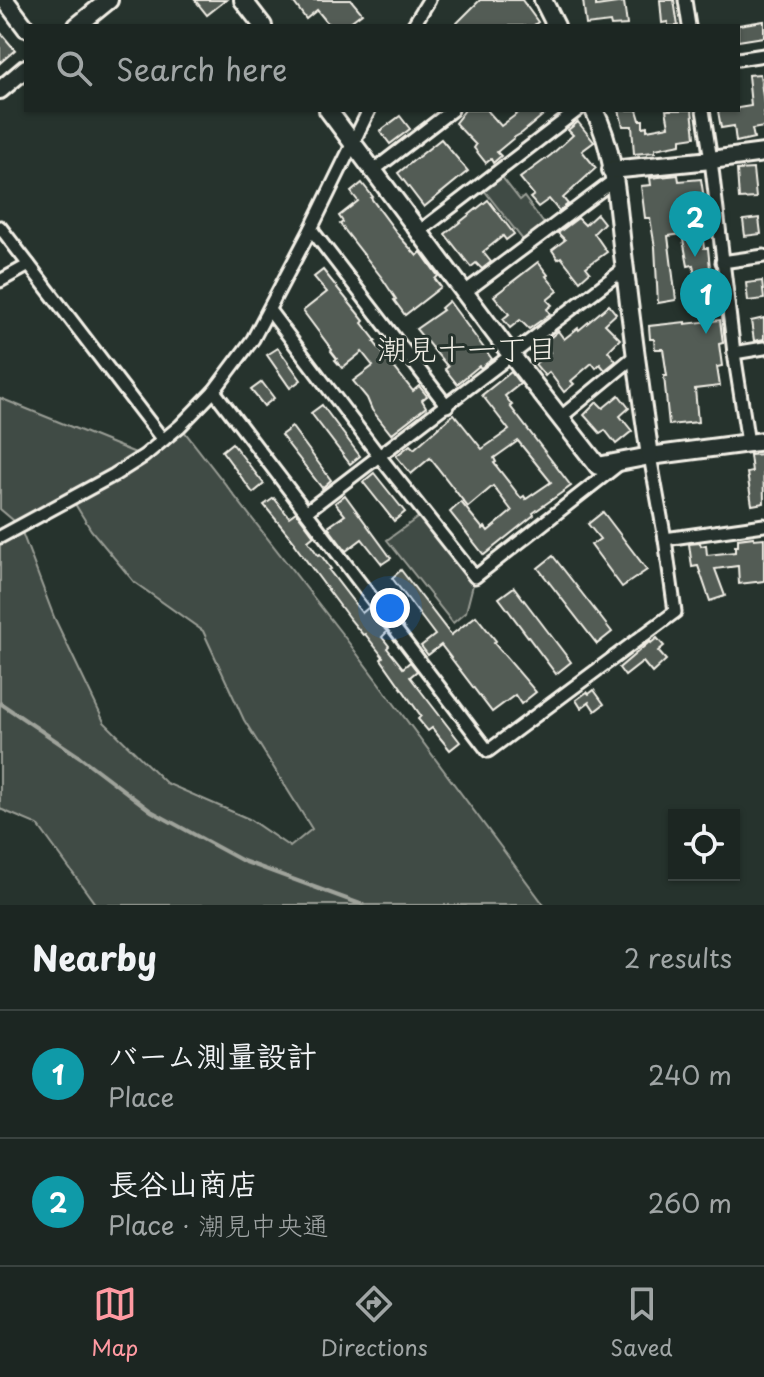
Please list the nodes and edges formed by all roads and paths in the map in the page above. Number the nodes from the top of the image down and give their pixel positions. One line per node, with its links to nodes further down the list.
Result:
1 (5, 0): 12 (street)
2 (109, 0): 7 (street)
3 (243, 0): 8 (street)
4 (429, 0): 9 (street)
5 (543, 0): 10 (street)
6 (685, 0): 11 (street)
7 (79, 24)
8 (261, 24)
9 (414, 24)
10 (555, 24)
11 (689, 24)
12 (24, 25)
13 (764, 55): 14 (street)
14 (740, 59)
15 (24, 70): 16 (street)
16 (0, 90)
17 (330, 112): 23 (street)
18 (368, 112): 23 (street)
19 (449, 112): 26 (street)
20 (575, 112): 30 (street)
21 (595, 112): 27 (street)
22 (703, 112): 25 (street)
23 (353, 143): 26 (street); 29 (street)
24 (764, 153): 25 (street)
25 (711, 160): 27 (street); 32 (street)
26 (374, 170): 30 (street)
27 (612, 175): 34 (street); 36 (street)
28 (0, 227): 33 (street)
29 (311, 229): 37 (street); 43 (street)
30 (420, 231): 36 (street)
31 (764, 256): 32 (street)
32 (722, 262): 39 (street)
33 (29, 265): 35 (street); 45 (street)
34 (624, 269): 40 (street); 41 (street)
35 (0, 281)
36 (465, 292): 40 (street)
37 (269, 310): 42 (street); 48 (street)
38 (764, 348): 39 (street)
39 (734, 353): 46 (street)
40 (512, 356): 43 (street); 44 (street)
41 (635, 356): 44 (street); 47 (street)
42 (214, 391): 45 (street); 50 (street)
43 (447, 406): 48 (street)
44 (561, 417): 49 (street)
45 (163, 440): 52 (street)
46 (756, 442): 47 (street)
47 (650, 456): 49 (street); 53 (street)
48 (380, 457): 49 (street); 50 (street)
49 (623, 461)
50 (307, 511): 53 (street)
51 (764, 525): 53 (street)
52 (0, 537)
53 (665, 539)

